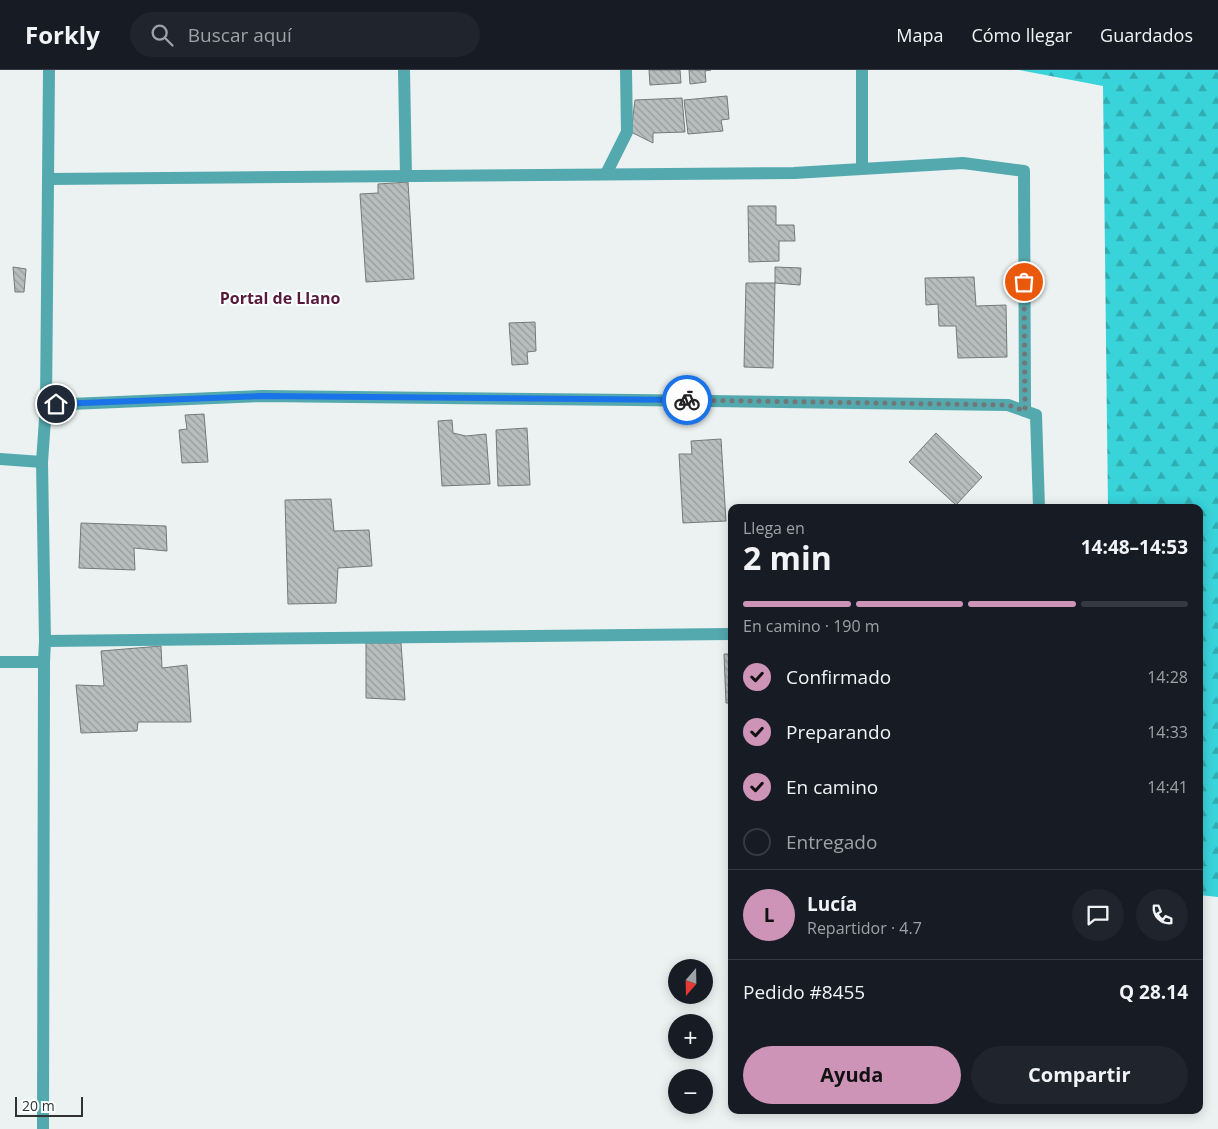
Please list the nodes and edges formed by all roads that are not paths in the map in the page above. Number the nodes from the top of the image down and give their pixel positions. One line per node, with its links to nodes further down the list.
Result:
1 (49, 70): 8 (street)
2 (404, 70): 7 (street)
3 (626, 70): 6 (street)
4 (862, 70): 5 (street)
5 (862, 168): 6 (street); 10 (street)
6 (606, 174): 7 (street)
7 (406, 176): 8 (street)
8 (48, 179): 9 (street)
9 (46, 405): 10 (street); 12 (street)
10 (1025, 411): 13 (street)
11 (0, 459): 12 (street)
12 (42, 462): 15 (street)
13 (1039, 504)
14 (728, 634): 15 (street)
15 (45, 641): 17 (street)
16 (0, 662): 17 (street)
17 (44, 662): 18 (street)
18 (43, 1129)

